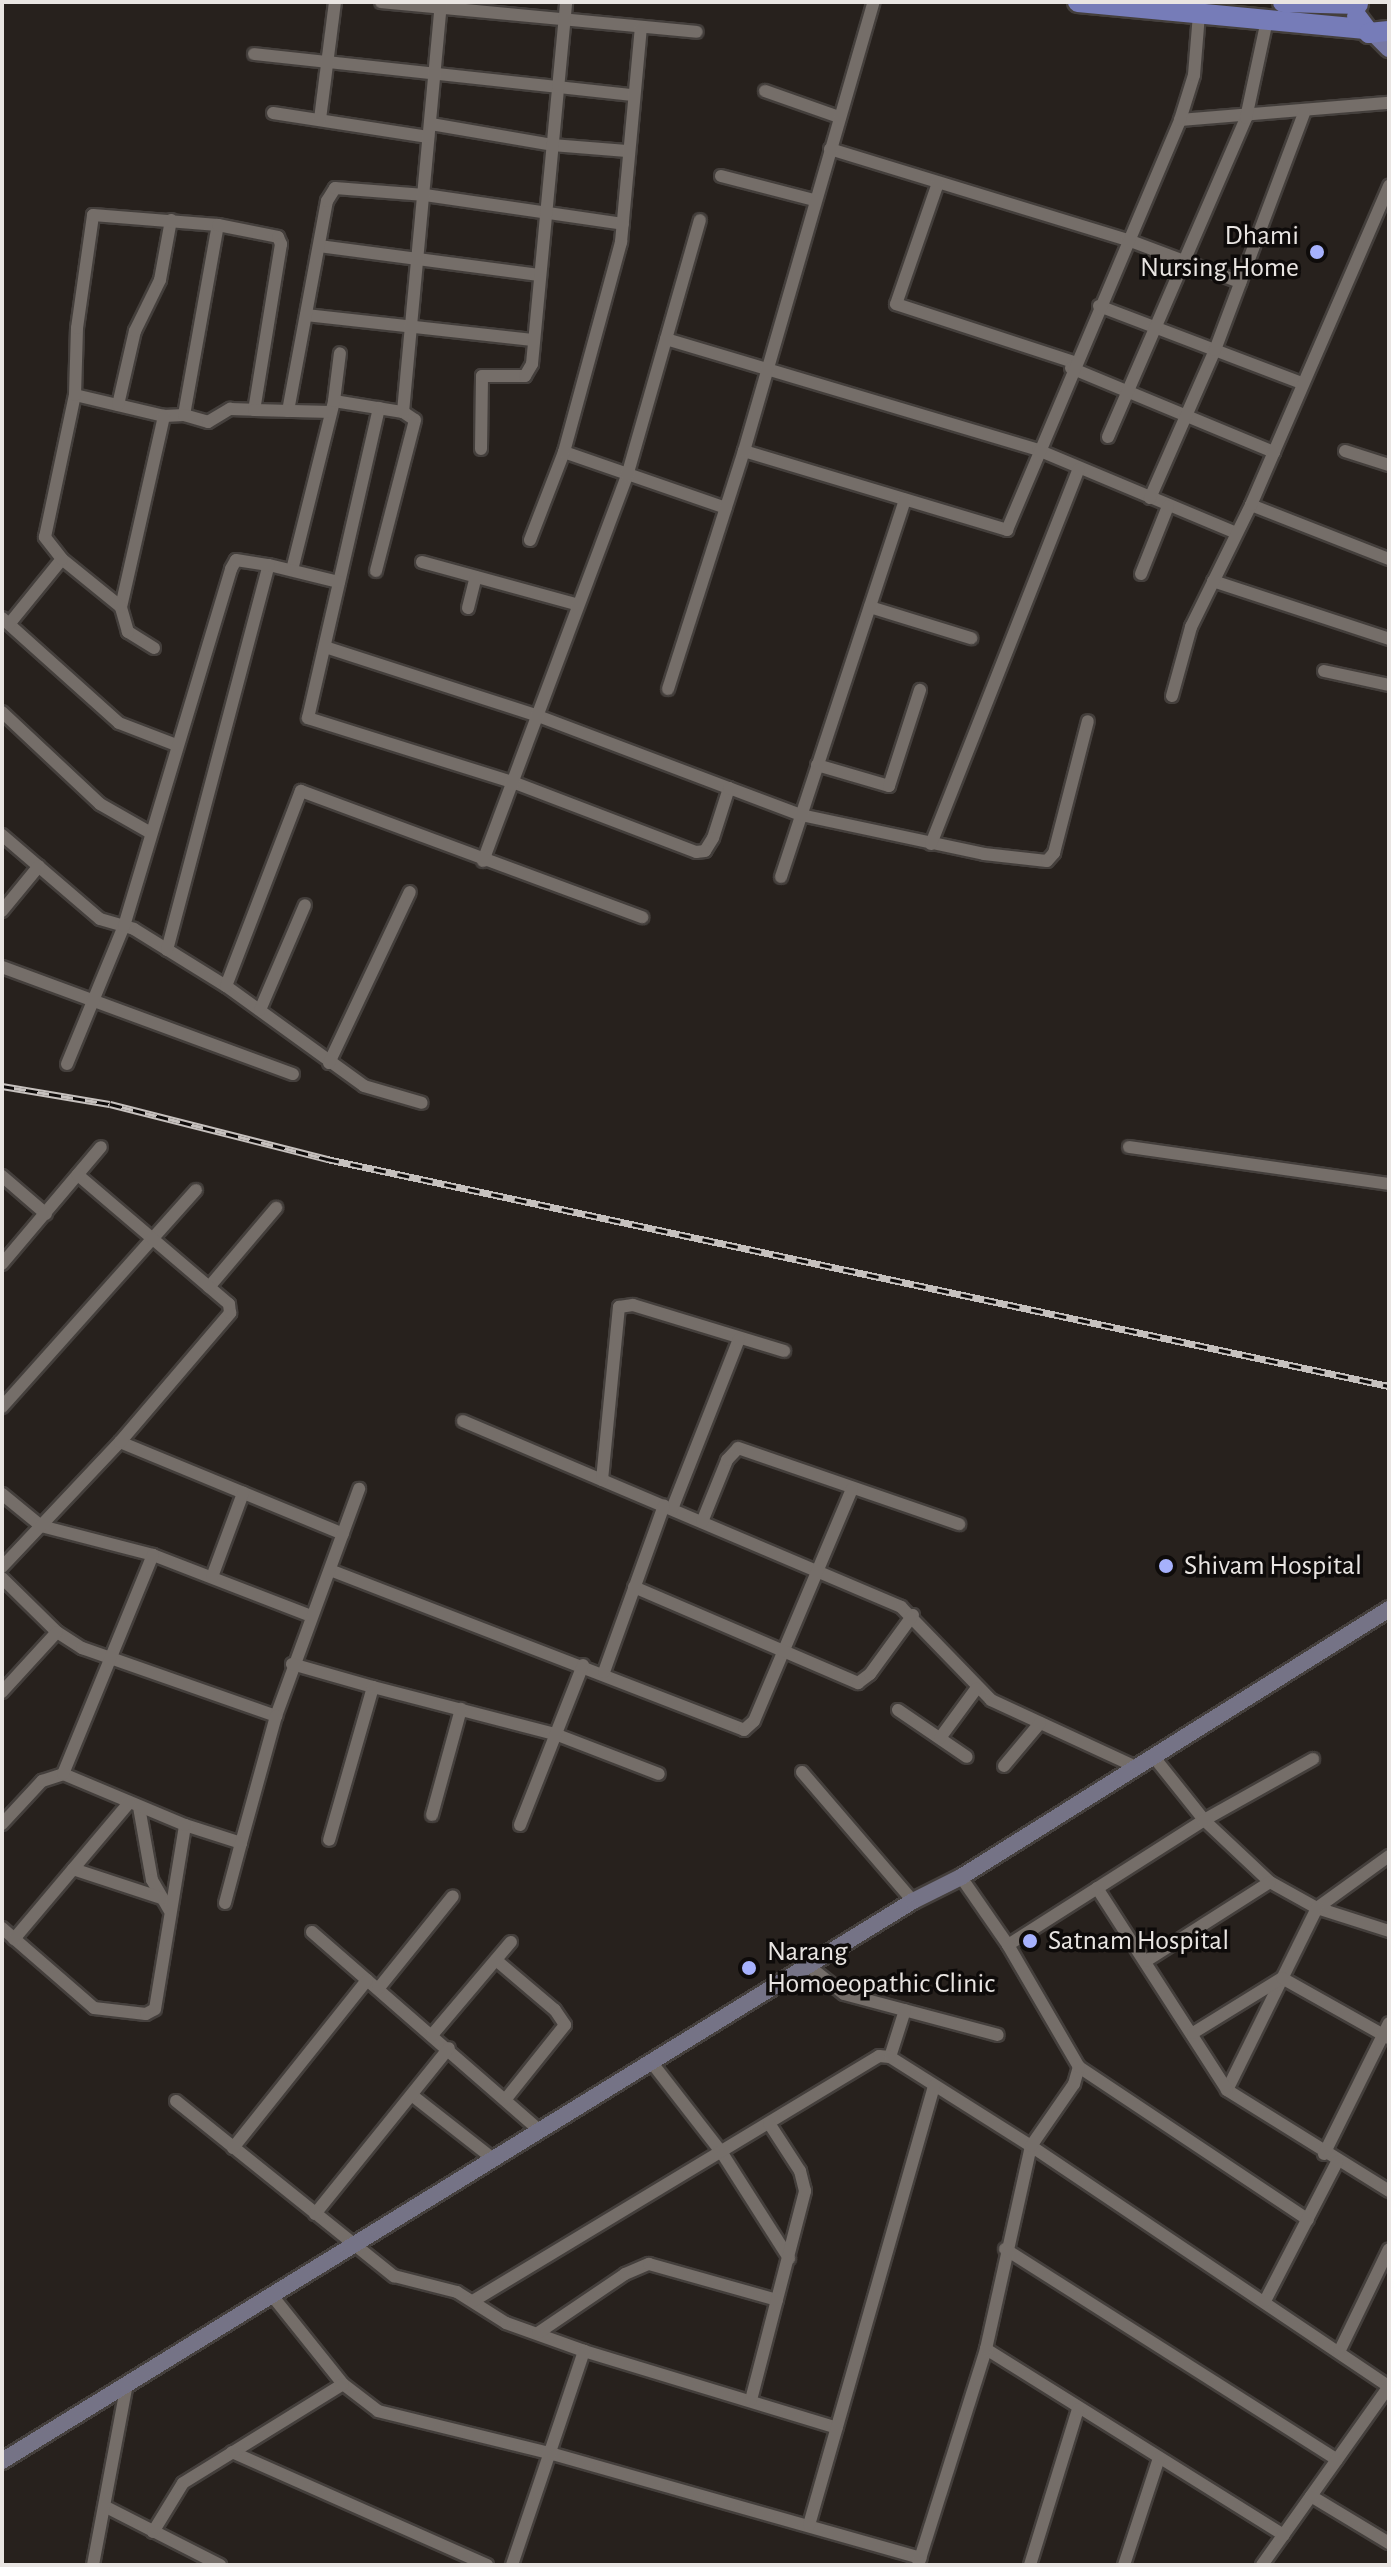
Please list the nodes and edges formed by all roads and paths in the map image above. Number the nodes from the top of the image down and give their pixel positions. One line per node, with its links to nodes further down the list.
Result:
1 (335, 2): 17 (street)
2 (381, 2): 9 (street)
3 (566, 2): 12 (street)
4 (874, 2): 25 (street)
5 (1078, 2): 10 (highway)
6 (1283, 2): 8 (highway)
7 (1359, 3): 8 (highway); 15 (highway)
8 (1332, 4)
9 (441, 7): 12 (street); 18 (street)
10 (1199, 14): 11 (highway); 28 (street)
11 (1267, 20): 15 (highway); 26 (street)
12 (564, 23): 13 (street); 19 (street)
13 (641, 28): 14 (street); 21 (street)
14 (697, 32)
15 (1382, 35)
16 (254, 54): 17 (street)
17 (327, 61): 18 (street); 27 (street)
18 (436, 71): 19 (street); 29 (street)
19 (559, 86): 21 (street); 30 (street)
20 (765, 91): 25 (street)
21 (634, 95): 32 (street)
22 (1389, 103): 24 (street)
23 (273, 113): 27 (street)
24 (1304, 113): 26 (street); 48 (street)
25 (839, 117): 31 (street)
26 (1246, 118): 28 (street); 46 (street)
27 (320, 119): 29 (street)
28 (1180, 120): 43 (street)
29 (430, 131): 30 (street); 36 (street)
30 (552, 145): 32 (street); 38 (street)
31 (830, 149): 34 (street); 37 (street)
32 (627, 151): 41 (street)
33 (721, 176): 37 (street)
34 (938, 183): 43 (street); 57 (street)
35 (1389, 186): 59 (street)
36 (425, 195): 38 (street); 44 (street); 45 (street)
37 (814, 200): 58 (street)
38 (544, 211): 41 (street); 47 (street)
39 (171, 220): 42 (street); 61 (street); 62 (street)
40 (700, 220): 53 (street)
41 (623, 224): 76 (street)
42 (218, 225): 65 (street); 68 (street)
43 (1128, 240): 46 (street); 49 (street)
44 (319, 246): 45 (street); 50 (street)
45 (420, 260): 47 (street); 51 (street)
46 (1186, 261): 48 (street); 52 (street)
47 (539, 275): 54 (street)
48 (1240, 282): 55 (street)
49 (1099, 306): 52 (street); 57 (street)
50 (306, 315): 51 (street); 66 (street)
51 (414, 325): 54 (street); 67 (street)
52 (1158, 327): 55 (street); 60 (street)
53 (666, 339): 58 (street); 80 (street)
54 (533, 340): 72 (street)
55 (1215, 350): 59 (street); 69 (street)
56 (340, 353): 63 (street)
57 (1072, 365): 60 (street); 73 (street)
58 (766, 370): 73 (street); 74 (street)
59 (1302, 383): 77 (street)
60 (1129, 391): 69 (street); 71 (street)
61 (75, 395): 62 (street); 88 (street)
62 (118, 405): 70 (street)
63 (333, 406): 64 (street); 66 (street); 92 (street)
64 (379, 408): 67 (street); 97 (street)
65 (254, 410): 66 (street); 68 (street)
66 (288, 411)
67 (403, 412): 93 (street)
68 (184, 415): 70 (street)
69 (1186, 415): 77 (street); 81 (street)
70 (164, 416): 99 (street)
71 (1108, 437)
72 (481, 449)
73 (1038, 450): 79 (street); 82 (street)
74 (744, 451): 82 (street); 85 (street)
75 (1345, 451): 78 (street)
76 (564, 452): 80 (street); 87 (street)
77 (1274, 452): 83 (street)
78 (1389, 465)
79 (1079, 469): 81 (street); 122 (street)
80 (627, 476): 85 (street); 98 (street)
81 (1150, 498): 84 (street)
82 (905, 500): 100 (street)
83 (1251, 505): 86 (street); 89 (street)
84 (1168, 506): 86 (street); 94 (street)
85 (726, 508): 109 (street)
86 (1236, 533): 96 (street)
87 (530, 540)
88 (62, 559): 99 (street); 102 (street)
89 (1389, 559)
90 (422, 562): 95 (street)
91 (269, 565): 92 (street); 115 (street); 131 (street)
92 (292, 570): 97 (street)
93 (376, 571)
94 (1141, 574)
95 (476, 577): 98 (street); 101 (street)
96 (1213, 581): 104 (street); 111 (street)
97 (339, 582): 105 (street)
98 (576, 604): 113 (street)
99 (121, 607): 106 (street)
100 (870, 607): 103 (street); 116 (street)
101 (468, 608)
102 (6, 620): 115 (street)
103 (971, 638)
104 (1389, 639)
105 (325, 647): 113 (street); 117 (street)
106 (154, 648)
107 (1324, 671): 108 (street)
108 (1389, 685)
109 (668, 689)
110 (920, 690): 116 (street)
111 (1172, 696)
112 (2, 712): 120 (street)
113 (538, 716): 117 (street); 118 (street)
114 (1088, 721): 122 (street)
115 (176, 745): 120 (street)
116 (817, 765): 119 (street)
117 (515, 783): 118 (street); 123 (street)
118 (729, 788): 119 (street)
119 (801, 815): 122 (street); 125 (street)
120 (149, 832): 130 (street)
121 (2, 835): 124 (street)
122 (931, 844)
123 (483, 861): 129 (street); 133 (street)
124 (39, 866): 128 (street); 130 (street)
125 (781, 877)
126 (410, 892): 136 (street)
127 (305, 905): 135 (street)
128 (2, 911)
129 (642, 917)
130 (124, 926): 131 (street); 134 (street)
131 (167, 950): 133 (street)
132 (2, 967): 134 (street)
133 (226, 986): 135 (street)
134 (96, 1002): 137 (street); 138 (street)
135 (260, 1010): 136 (street)
136 (329, 1063): 139 (street)
137 (67, 1064)
138 (293, 1074)
139 (422, 1103)
140 (101, 1147): 142 (street)
141 (1129, 1147): 144 (street)
142 (78, 1175): 147 (street); 148 (street)
143 (2, 1176): 147 (street)
144 (1389, 1184)
145 (196, 1190): 148 (street)
146 (276, 1208): 150 (street)
147 (46, 1214): 149 (street)
148 (152, 1239): 150 (street); 153 (street)
149 (3, 1261)
150 (209, 1287): 155 (street)
151 (739, 1339): 152 (street); 156 (street); 161 (street)
152 (784, 1351)
153 (2, 1407)
154 (463, 1421): 156 (street)
155 (120, 1442): 159 (street); 164 (street)
156 (602, 1480): 161 (street)
157 (359, 1489): 165 (street)
158 (852, 1489): 162 (street); 163 (street); 169 (street)
159 (243, 1493): 165 (street); 170 (street)
160 (2, 1494): 164 (street)
161 (668, 1507): 162 (street); 172 (street)
162 (702, 1522): 169 (street)
163 (959, 1524)
164 (41, 1526): 166 (street); 167 (street)
165 (343, 1534): 168 (street)
166 (153, 1555): 170 (street); 178 (street)
167 (2, 1567)
168 (330, 1570): 175 (street); 180 (street)
169 (815, 1570): 174 (street); 177 (street)
170 (212, 1577): 175 (street)
171 (2, 1578): 176 (street)
172 (634, 1587): 177 (street); 181 (street)
173 (1389, 1609): 191 (main road)
174 (913, 1615): 177 (street); 183 (street)
175 (311, 1616): 179 (street)
176 (57, 1632): 178 (street); 184 (street)
177 (781, 1653): 181 (street)
178 (113, 1657): 187 (street); 197 (street)
179 (292, 1664): 182 (street); 187 (street)
180 (583, 1665): 181 (street); 189 (street)
181 (604, 1672)
182 (373, 1687): 185 (street); 205 (street)
183 (976, 1689): 188 (street); 190 (street)
184 (2, 1692)
185 (461, 1709): 189 (street); 200 (street)
186 (898, 1710): 190 (street)
187 (276, 1716): 206 (street)
188 (1040, 1723): 194 (street); 195 (street)
189 (555, 1734): 198 (street); 204 (street)
190 (940, 1738): 192 (street)
191 (1153, 1756): 195 (main road); 201 (street)
192 (967, 1757)
193 (1313, 1759): 201 (street)
194 (1004, 1766)
195 (1136, 1767): 209 (main road)
196 (802, 1772): 214 (street)
197 (63, 1774): 199 (street); 202 (street)
198 (659, 1774)
199 (134, 1805): 203 (street); 208 (street); 213 (street)
200 (432, 1815)
201 (1204, 1820): 210 (street); 211 (street)
202 (2, 1824)
203 (185, 1825): 206 (street); 217 (street)
204 (520, 1825)
205 (329, 1840)
206 (241, 1843): 215 (street)
207 (1389, 1856): 216 (street)
208 (73, 1869): 213 (street); 221 (street)
209 (961, 1877): 214 (main road); 223 (street)
210 (1270, 1882): 216 (street); 225 (street)
211 (1097, 1888): 223 (street); 225 (street)
212 (453, 1896): 229 (street)
213 (161, 1898): 217 (street)
214 (913, 1901): 226 (main road)
215 (225, 1903)
216 (1317, 1908): 219 (street); 227 (street)
217 (169, 1909): 221 (street)
218 (2, 1928): 221 (street)
219 (1389, 1931)
220 (312, 1932): 228 (street)
221 (14, 1939)
222 (511, 1942): 224 (street)
223 (1008, 1945): 238 (street)
224 (496, 1960): 233 (street); 242 (street)
225 (1146, 1961): 232 (street)
226 (810, 1967): 230 (street); 237 (main road)
227 (1282, 1978): 231 (street); 232 (street); 240 (street)
228 (367, 1980): 229 (street); 247 (street)
229 (378, 1989): 233 (street)
230 (905, 2010): 234 (street); 236 (street)
231 (1387, 2032): 249 (street)
232 (1193, 2033): 240 (street)
233 (432, 2035): 235 (street)
234 (998, 2035)
235 (449, 2048): 241 (street); 242 (street)
236 (890, 2057): 239 (street); 244 (street)
237 (652, 2063): 245 (main road); 248 (street)
238 (1079, 2067): 246 (street); 254 (street)
239 (934, 2085): 246 (street); 272 (street)
240 (1227, 2090): 249 (street)
241 (413, 2096): 250 (street); 253 (street)
242 (505, 2100): 245 (street)
243 (176, 2101): 247 (street)
244 (769, 2123): 248 (street); 258 (street)
245 (539, 2130): 250 (main road)
246 (1031, 2146): 256 (street); 262 (street)
247 (233, 2148): 253 (street)
248 (722, 2153): 258 (street); 261 (street)
249 (1324, 2154): 251 (street)
250 (492, 2158): 255 (main road)
251 (1337, 2162): 252 (street); 254 (street)
252 (1389, 2191)
253 (315, 2214): 255 (street)
254 (1308, 2220): 262 (street)
255 (353, 2246): 259 (main road); 261 (street)
256 (1005, 2249): 264 (street); 276 (street)
257 (1388, 2254): 266 (street)
258 (789, 2258): 260 (street)
259 (274, 2298): 267 (main road); 268 (street)
260 (777, 2300): 263 (street); 270 (street)
261 (473, 2301): 263 (street)
262 (1265, 2301): 266 (street)
263 (538, 2333): 265 (street)
264 (986, 2349): 271 (street); 285 (street)
265 (584, 2351): 270 (street); 274 (street)
266 (1339, 2352): 269 (street)
267 (127, 2383): 277 (main road); 279 (street)
268 (343, 2384): 273 (street); 274 (street)
269 (1389, 2386): 276 (street)
270 (751, 2400): 272 (street)
271 (1078, 2409): 275 (street); 291 (street)
272 (837, 2428): 280 (street)
273 (232, 2452): 281 (street); 289 (street)
274 (553, 2454): 280 (street); 290 (street)
275 (1159, 2458): 282 (street); 292 (street)
276 (1337, 2460): 278 (street)
277 (2, 2461)
278 (1311, 2496): 282 (street); 283 (street)
279 (108, 2508): 281 (street); 286 (street)
280 (809, 2525): 285 (street)
281 (153, 2532): 284 (street)
282 (1284, 2535): 293 (street)
283 (1389, 2543)
284 (189, 2551): 287 (street); 288 (street)
285 (920, 2561)
286 (93, 2565)
287 (183, 2565)
288 (220, 2565)
289 (487, 2565)
290 (512, 2565)
291 (1030, 2565)
292 (1124, 2565)
293 (1262, 2565)

